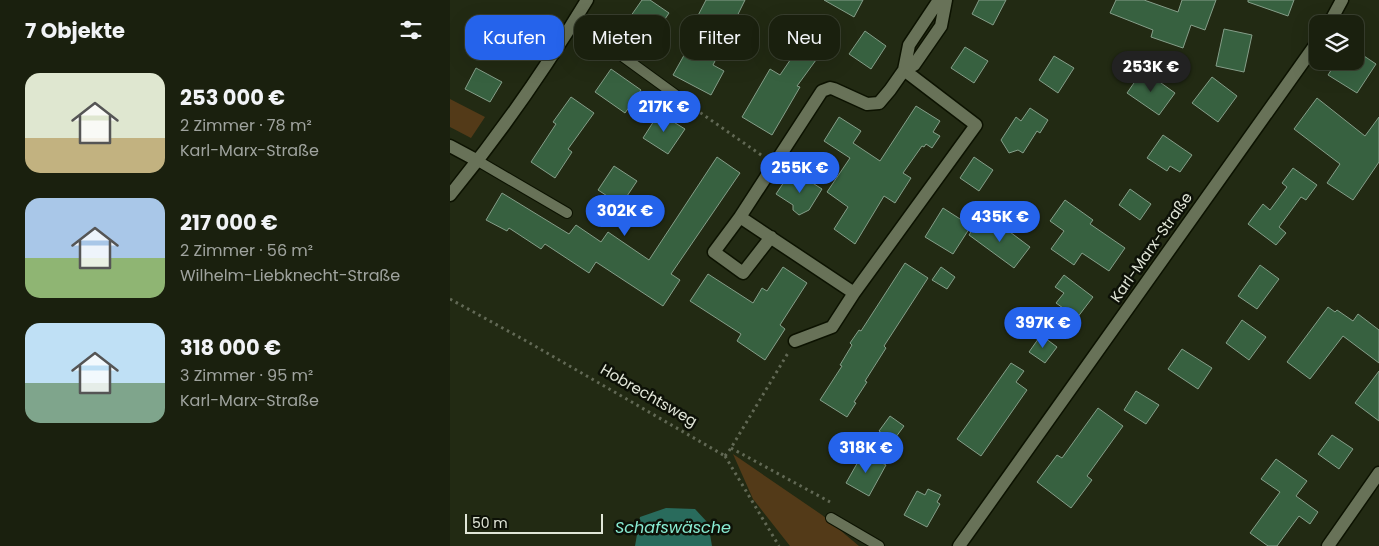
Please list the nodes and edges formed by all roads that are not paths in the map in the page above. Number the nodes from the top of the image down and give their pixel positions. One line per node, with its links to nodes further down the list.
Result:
1 (587, 0): 5 (street)
2 (938, 0): 10 (street)
3 (946, 0): 10 (street)
4 (1342, 0): 6 (street)
5 (578, 15)
6 (1334, 15)
7 (574, 21): 13 (street)
8 (1309, 54): 23 (street, Karl-Marx-Straße)
9 (628, 60): 11 (lane)
10 (904, 70): 16 (street); 18 (street)
11 (684, 101)
12 (450, 146): 13 (street)
13 (478, 161): 14 (street); 15 (lane)
14 (450, 195)
15 (567, 213)
16 (740, 217): 17 (street); 17 (street)
17 (771, 237): 18 (street)
18 (854, 292): 19 (street)
19 (795, 342)
20 (1379, 473): 24 (street)
21 (832, 518): 22 (lane)
22 (879, 546)
23 (959, 546)
24 (1328, 546)

